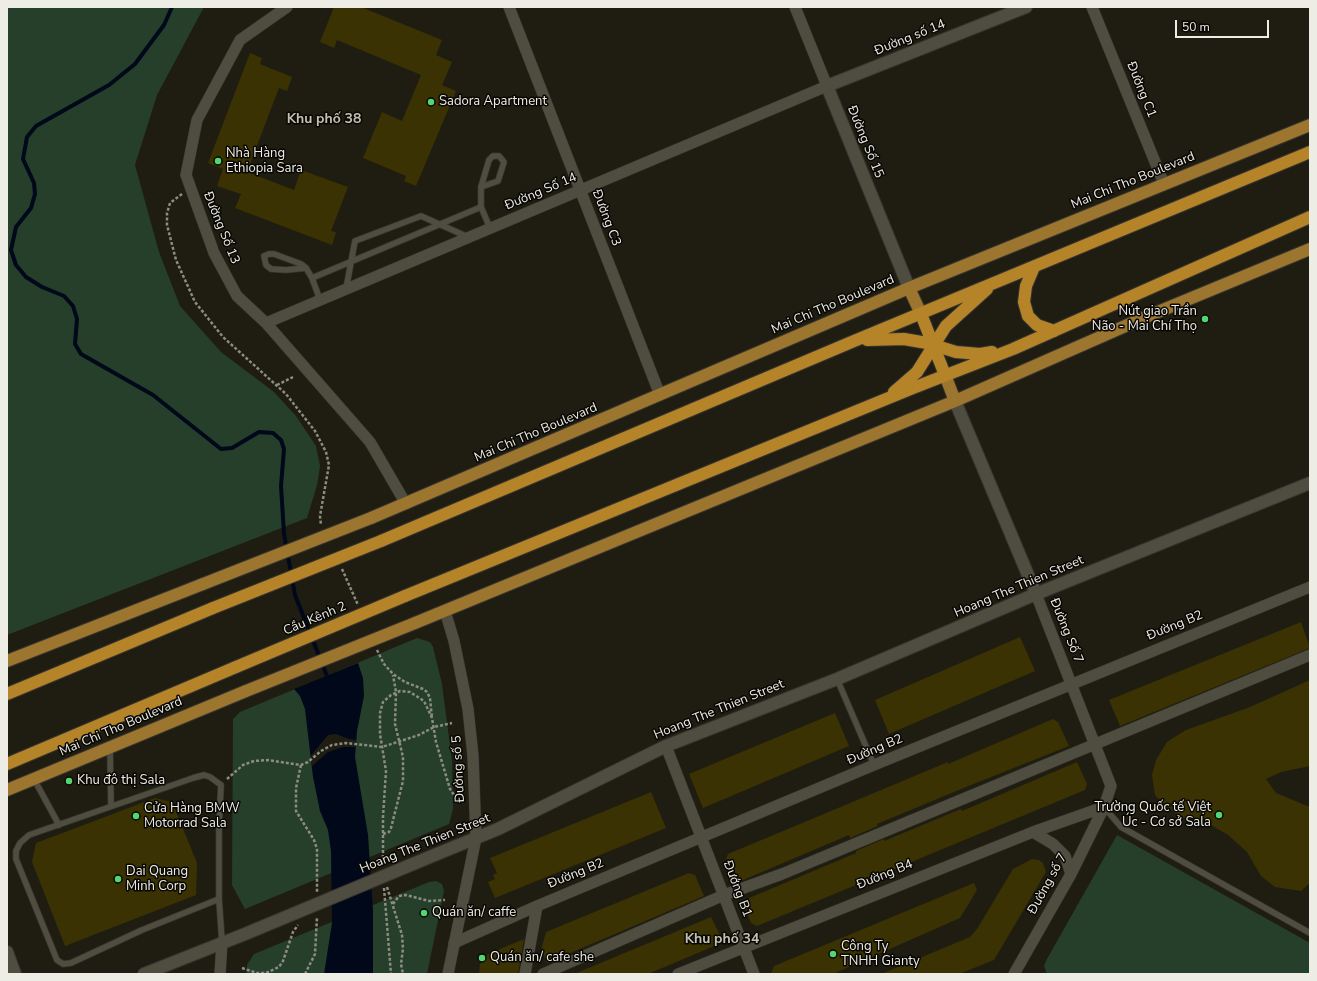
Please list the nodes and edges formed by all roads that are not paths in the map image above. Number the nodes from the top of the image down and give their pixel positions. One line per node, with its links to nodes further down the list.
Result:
1 (287, 7): 27 (street, Đường Số 13)
2 (509, 7): 11 (street, Đường C3)
3 (794, 7): 6 (street, Đường Số 15)
4 (1026, 7): 6 (street, Đường số 14)
5 (1092, 7): 9 (street, Đường C1)
6 (827, 86): 11 (street, Đường Số 14); 23 (street, Đường Số 15)
7 (1310, 125): 9 (main road, Mai Chi Tho Boulevard)
8 (1310, 152): 19 (highway)
9 (1164, 184): 23 (main road, Mai Chi Tho Boulevard)
10 (481, 188): 10 (lane); 12 (lane)
11 (580, 190): 15 (street, Đường Số 14); 33 (street, Đường C3)
12 (481, 207): 14 (lane); 15 (lane)
13 (1310, 217): 28 (highway)
14 (440, 224): 16 (lane); 18 (lane); 18 (lane)
15 (490, 228): 16 (street, Đường Số 14)
16 (469, 237): 24 (street, Đường Số 14)
17 (1310, 249): 34 (main road)
18 (351, 262): 21 (lane); 24 (lane)
19 (1034, 267): 22 (highway); 28 (highway)
20 (306, 268): 20 (lane); 21 (lane)
21 (312, 278): 25 (lane)
22 (993, 283): 26 (highway); 30 (highway)
23 (909, 288): 26 (main road); 33 (main road, Mai Chi Tho Boulevard)
24 (346, 289): 25 (street, Đường Số 14)
25 (320, 300): 27 (street, Đường Số 14)
26 (920, 314): 29 (highway); 30 (highway)
27 (266, 323): 37 (street, Đường Số 13)
28 (1054, 331): 31 (highway)
29 (854, 341): 30 (highway); 46 (highway, bridge)
30 (933, 345): 31 (highway); 32 (highway); 35 (highway)
31 (1013, 348): 32 (highway)
32 (946, 375): 34 (main road); 35 (highway)
33 (660, 395): 37 (main road, Mai Chi Tho Boulevard)
34 (955, 401): 39 (street, Đường Số 7); 40 (main road)
35 (878, 403): 43 (highway, Cầu Kênh 2, bridge)
36 (1310, 483): 39 (street, Hoang The Thien Street)
37 (406, 504): 42 (main road, Mai Chi Tho Boulevard, bridge)
38 (1310, 587): 45 (street, Đường B2)
39 (1036, 594): 44 (street, Hoang The Thien Street); 45 (street, Đường Số 7)
40 (445, 611): 49 (main road, Mai Chi Tho Boulevard, bridge); 59 (street, Đường số 5)
41 (1310, 655): 47 (street)
42 (7, 661)
43 (236, 667): 50 (highway, Mai Chi Tho Boulevard)
44 (837, 679): 48 (street, Hoang The Thien Street); 51 (lane)
45 (1072, 683): 47 (street, Đường Số 7); 51 (street, Đường B2)
46 (7, 694)
47 (1096, 745): 55 (street, Đường Số 7); 61 (street)
48 (666, 746): 58 (street, Đướng B1); 59 (street, Hoang The Thien Street)
49 (110, 747): 52 (main road, Mai Chi Tho Boulevard); 54 (lane)
50 (7, 764)
51 (874, 765): 58 (street, Đường B2)
52 (34, 779): 53 (main road, Mai Chi Tho Boulevard); 56 (lane)
53 (7, 790)
54 (112, 806): 56 (lane); 62 (lane)
55 (1104, 807): 57 (street, Đường B4); 60 (street, Đường số 7); 64 (lane)
56 (59, 825): 62 (lane)
57 (1033, 832): 60 (street); 67 (street, Đường B4)
58 (702, 837): 61 (street, Đướng B1); 63 (street, Đường B2)
59 (476, 838): 65 (street, Hoang The Thien Street, bridge); 66 (street, Đường số 5)
60 (1071, 874): 77 (street, Đường số 7)
61 (724, 895): 67 (street, Đướng B1); 74 (street)
62 (219, 899): 65 (lane)
63 (537, 906): 66 (street, Đường B2); 73 (street)
64 (1310, 933)
65 (222, 942): 70 (street, Hoang The Thien Street); 71 (street)
66 (454, 943): 72 (street, Đường số 5)
67 (745, 946): 75 (street, Đường B4); 76 (street, Đướng B1)
68 (7, 952): 69 (street)
69 (16, 974)
70 (144, 974)
71 (220, 974)
72 (448, 974)
73 (525, 974)
74 (543, 974)
75 (678, 974)
76 (754, 974)
77 (1014, 974)

